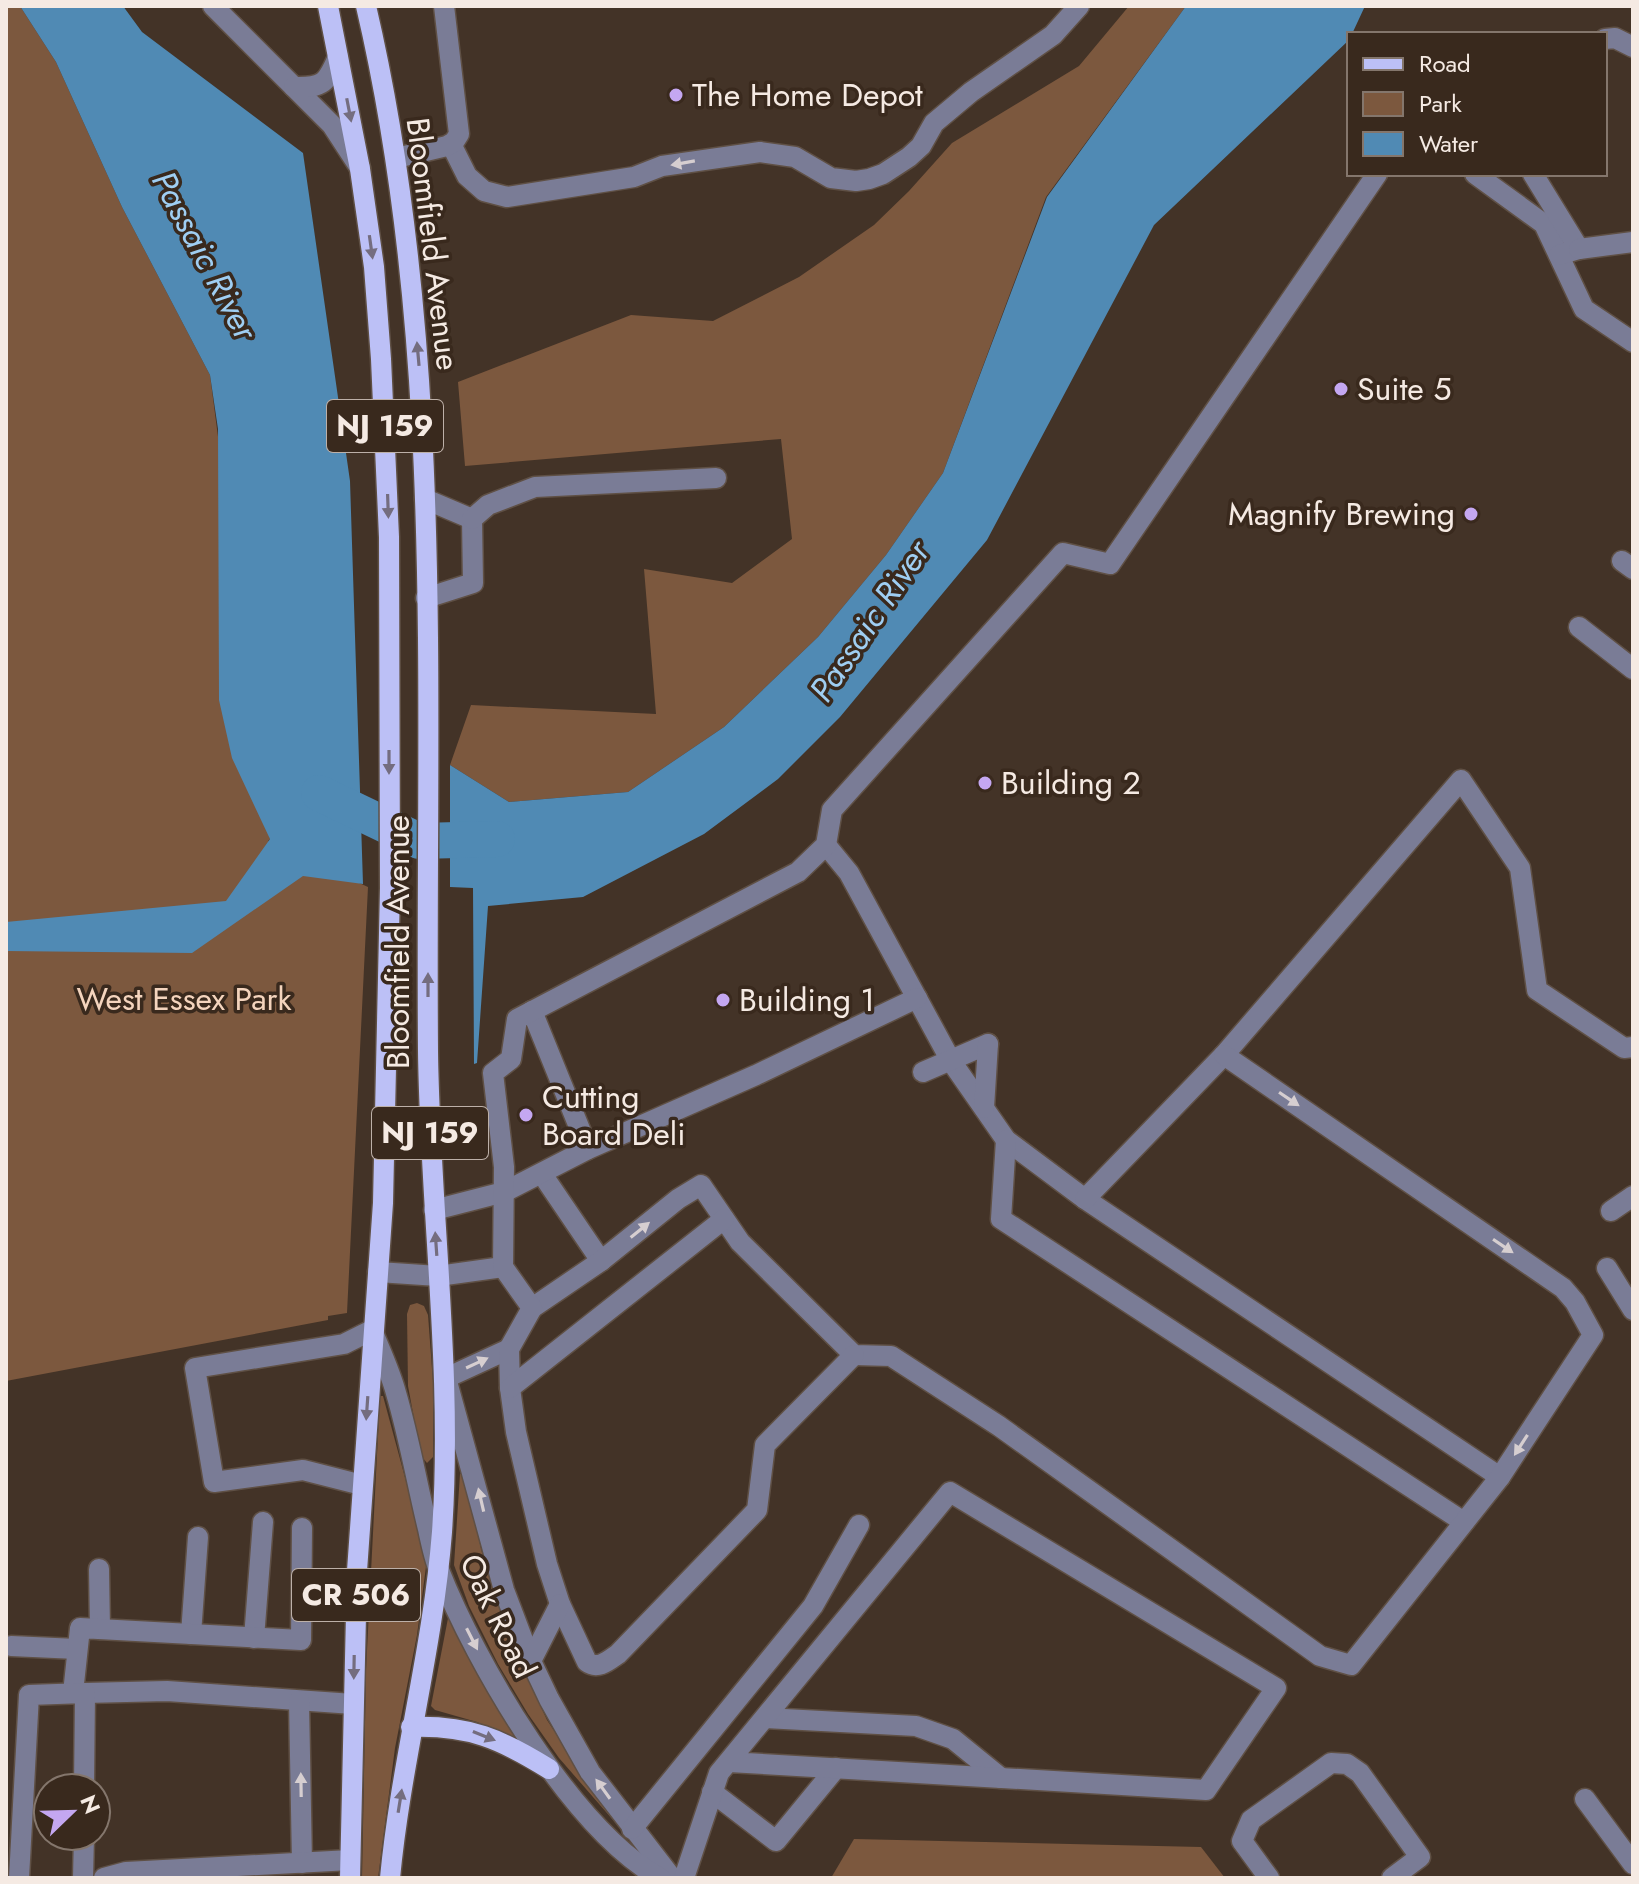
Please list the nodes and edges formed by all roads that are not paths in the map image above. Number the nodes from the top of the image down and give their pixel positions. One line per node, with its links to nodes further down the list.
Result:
1 (213, 6): 9 (street)
2 (328, 6): 8 (main road, Bloomfield Avenue / NJ 159)
3 (366, 6): 11 (main road, Bloomfield Avenue / NJ 159)
4 (444, 6): 10 (street)
5 (1079, 6): 10 (street, one-way to 10)
6 (1607, 39): 7 (street)
7 (1633, 47)
8 (338, 57): 9 (street); 12 (main road, Bloomfield Avenue / NJ 159, one-way to 12)
9 (294, 87): 12 (street)
10 (451, 144): 11 (street)
11 (396, 158): 12 (main road); 20 (main road, Bloomfield Avenue / NJ 159, one-way to 11)
12 (360, 169): 45 (main road, Bloomfield Avenue / NJ 159, one-way to 45)
13 (1376, 176): 25 (street)
14 (1478, 176): 17 (street)
15 (1534, 176): 17 (street)
16 (1633, 242): 17 (street)
17 (1569, 252): 18 (street)
18 (1633, 342)
19 (716, 478): 21 (street)
20 (425, 499): 21 (street); 22 (main road, Bloomfield Avenue / NJ 159)
21 (472, 519): 22 (street)
22 (426, 598): 39 (main road, Bloomfield Avenue / NJ 159, one-way to 22)
23 (1579, 627): 24 (street)
24 (1633, 669)
25 (826, 845): 26 (street); 27 (street)
26 (917, 998): 30 (street); 34 (street)
27 (532, 1011): 34 (street); 36 (street)
28 (1633, 1047): 29 (street)
29 (1224, 1055): 38 (street); 54 (street, one-way to 54)
30 (951, 1061): 31 (street); 32 (street); 32 (street)
31 (923, 1072)
32 (984, 1108): 33 (street)
33 (1006, 1140): 38 (street); 57 (street)
34 (588, 1149): 35 (street)
35 (542, 1174): 36 (street); 42 (street)
36 (504, 1192): 39 (street); 43 (street)
37 (1633, 1196): 40 (street)
38 (1085, 1199): 54 (street)
39 (434, 1210): 46 (main road, Bloomfield Avenue / NJ 159, one-way to 39)
40 (1611, 1211)
41 (724, 1219): 42 (street, one-way to 41); 51 (street); 53 (street)
42 (601, 1261): 47 (street)
43 (503, 1267): 46 (street); 47 (street)
44 (1607, 1268): 48 (street)
45 (378, 1272): 46 (street); 49 (main road, Bloomfield Avenue / NJ 159)
46 (438, 1276): 52 (main road, Bloomfield Avenue / NJ 159)
47 (532, 1308): 50 (street)
48 (1633, 1310)
49 (372, 1330): 55 (main road, Bloomfield Avenue / CR 506, one-way to 55); 55 (street); 62 (street, Oak Road / NJ 159)
50 (509, 1349): 52 (street, one-way to 50); 53 (street)
51 (854, 1355): 57 (street); 63 (street)
52 (446, 1378): 62 (main road, Bloomfield Avenue / CR 506); 69 (street, Oak Road / NJ 159, one-way to 52)
53 (510, 1388): 63 (street)
54 (1500, 1477): 57 (street)
55 (362, 1485): 72 (main road, Bloomfield Avenue / CR 506, one-way to 72)
56 (263, 1522): 66 (street)
57 (1464, 1522)
58 (859, 1525): 82 (street)
59 (302, 1528): 66 (street)
60 (198, 1537): 65 (street)
61 (99, 1569): 64 (street)
62 (438, 1569): 74 (main road, Bloomfield Avenue / CR 506); 77 (street, Oak Road / NJ 159, one-way to 77)
63 (560, 1604): 69 (street)
64 (100, 1629): 65 (street); 68 (street)
65 (191, 1634): 66 (street)
66 (254, 1638)
67 (11, 1646): 68 (street)
68 (77, 1649): 70 (street)
69 (531, 1661): 82 (street, Oak Road / NJ 159, one-way to 69)
70 (79, 1693): 71 (street); 78 (street); 87 (street)
71 (299, 1701): 72 (street); 84 (street, one-way to 71)
72 (353, 1704): 86 (main road, Bloomfield Avenue / CR 506)
73 (765, 1718): 75 (street); 79 (street); 79 (street)
74 (411, 1727): 77 (main road, one-way to 77); 90 (main road, Bloomfield Avenue / CR 506, one-way to 74)
75 (729, 1762): 76 (street); 80 (street)
76 (836, 1768): 79 (street); 80 (street)
77 (549, 1769): 91 (street, Oak Road / NJ 159)
78 (83, 1772)
79 (1001, 1778)
80 (712, 1792): 93 (street)
81 (1585, 1799): 85 (street)
82 (632, 1829): 92 (street, Oak Road / NJ 159)
83 (84, 1852): 88 (street)
84 (302, 1863): 86 (street); 89 (street)
85 (1633, 1864)
86 (350, 1869)
87 (19, 1878)
88 (83, 1878)
89 (104, 1878)
90 (390, 1878)
91 (660, 1878)
92 (672, 1878)
93 (684, 1878)
94 (1269, 1878): 95 (street)
95 (1392, 1878)

